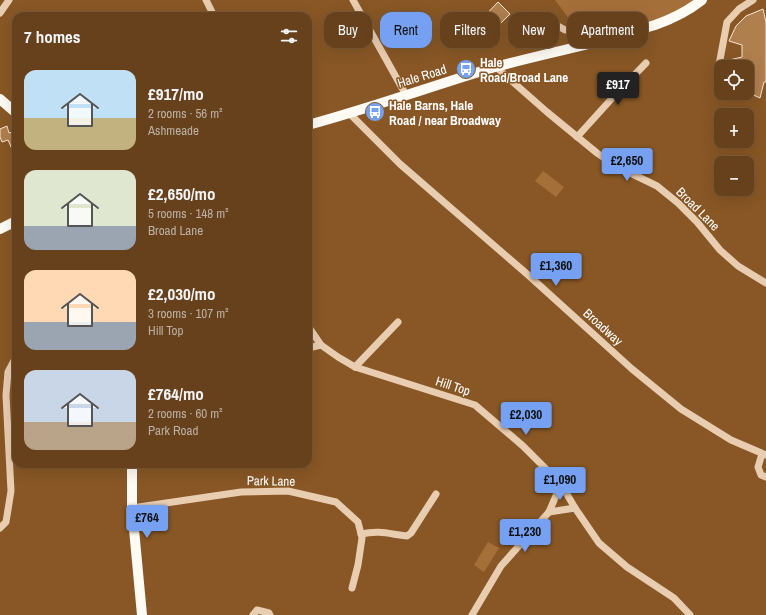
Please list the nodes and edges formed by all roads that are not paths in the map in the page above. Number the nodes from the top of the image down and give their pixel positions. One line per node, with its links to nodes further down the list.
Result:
1 (9, 0): 7 (street)
2 (206, 0): 6 (street)
3 (353, 0): 13 (street)
4 (702, 0): 8 (main road, Hale Road)
5 (753, 0): 10 (street)
6 (212, 12)
7 (0, 13)
8 (648, 27)
9 (572, 48): 12 (main road, Hale Road)
10 (720, 60)
11 (646, 63): 18 (street)
12 (496, 67): 13 (main road, Hale Road); 18 (street, Broad Lane)
13 (406, 95): 16 (main road, Hale Road)
14 (0, 99): 15 (main road)
15 (12, 110)
16 (350, 114): 17 (main road, Hale Road); 28 (street, Broadway)
17 (312, 125)
18 (577, 137): 21 (street, Broad Lane)
19 (12, 223): 20 (main road)
20 (0, 229)
21 (766, 283)
22 (398, 322): 27 (street)
23 (312, 331): 24 (street, Hill Top)
24 (322, 345): 25 (street); 27 (street, Hill Top)
25 (312, 347)
26 (12, 364): 36 (street)
27 (355, 367): 31 (street, Hill Top)
28 (764, 454): 30 (street)
29 (132, 468): 33 (main road)
30 (766, 477)
31 (561, 484): 34 (street, Hill Top); 35 (street)
32 (436, 494): 37 (street)
33 (132, 508): 37 (street, Park Lane); 39 (main road)
34 (575, 508): 35 (street); 43 (street, Hill Top)
35 (549, 512): 42 (street)
36 (0, 528)
37 (361, 534): 38 (street)
38 (352, 588)
39 (142, 615)
40 (253, 615): 41 (street)
41 (270, 615)
42 (472, 615)
43 (690, 615)

